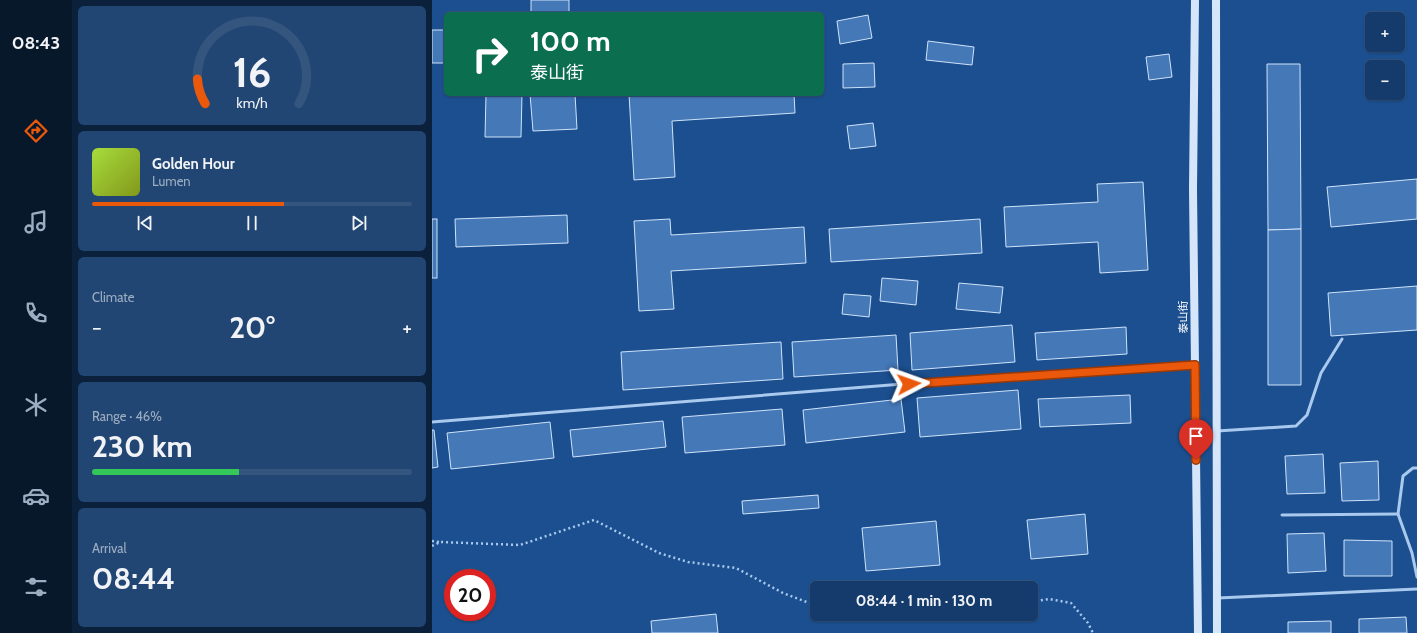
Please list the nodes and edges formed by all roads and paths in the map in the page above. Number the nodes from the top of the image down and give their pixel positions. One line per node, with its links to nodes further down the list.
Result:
1 (1195, 0): 4 (main road, 泰山街)
2 (1216, 0): 6 (main road)
3 (1342, 339): 6 (lane)
4 (1195, 365): 5 (lane); 21 (main road, 泰山街)
5 (432, 422)
6 (1217, 431): 17 (main road)
7 (1417, 468): 8 (lane)
8 (1398, 514): 9 (lane); 13 (lane)
9 (1282, 515)
10 (432, 541): 11 (path)
11 (440, 542): 12 (path); 19 (path)
12 (432, 546)
13 (1412, 553): 14 (lane); 15 (lane)
14 (1417, 553)
15 (1417, 577)
16 (1417, 589): 17 (lane)
17 (1217, 598): 22 (main road)
18 (1038, 601): 20 (path)
19 (810, 603)
20 (1093, 633)
21 (1198, 633)
22 (1217, 633)

